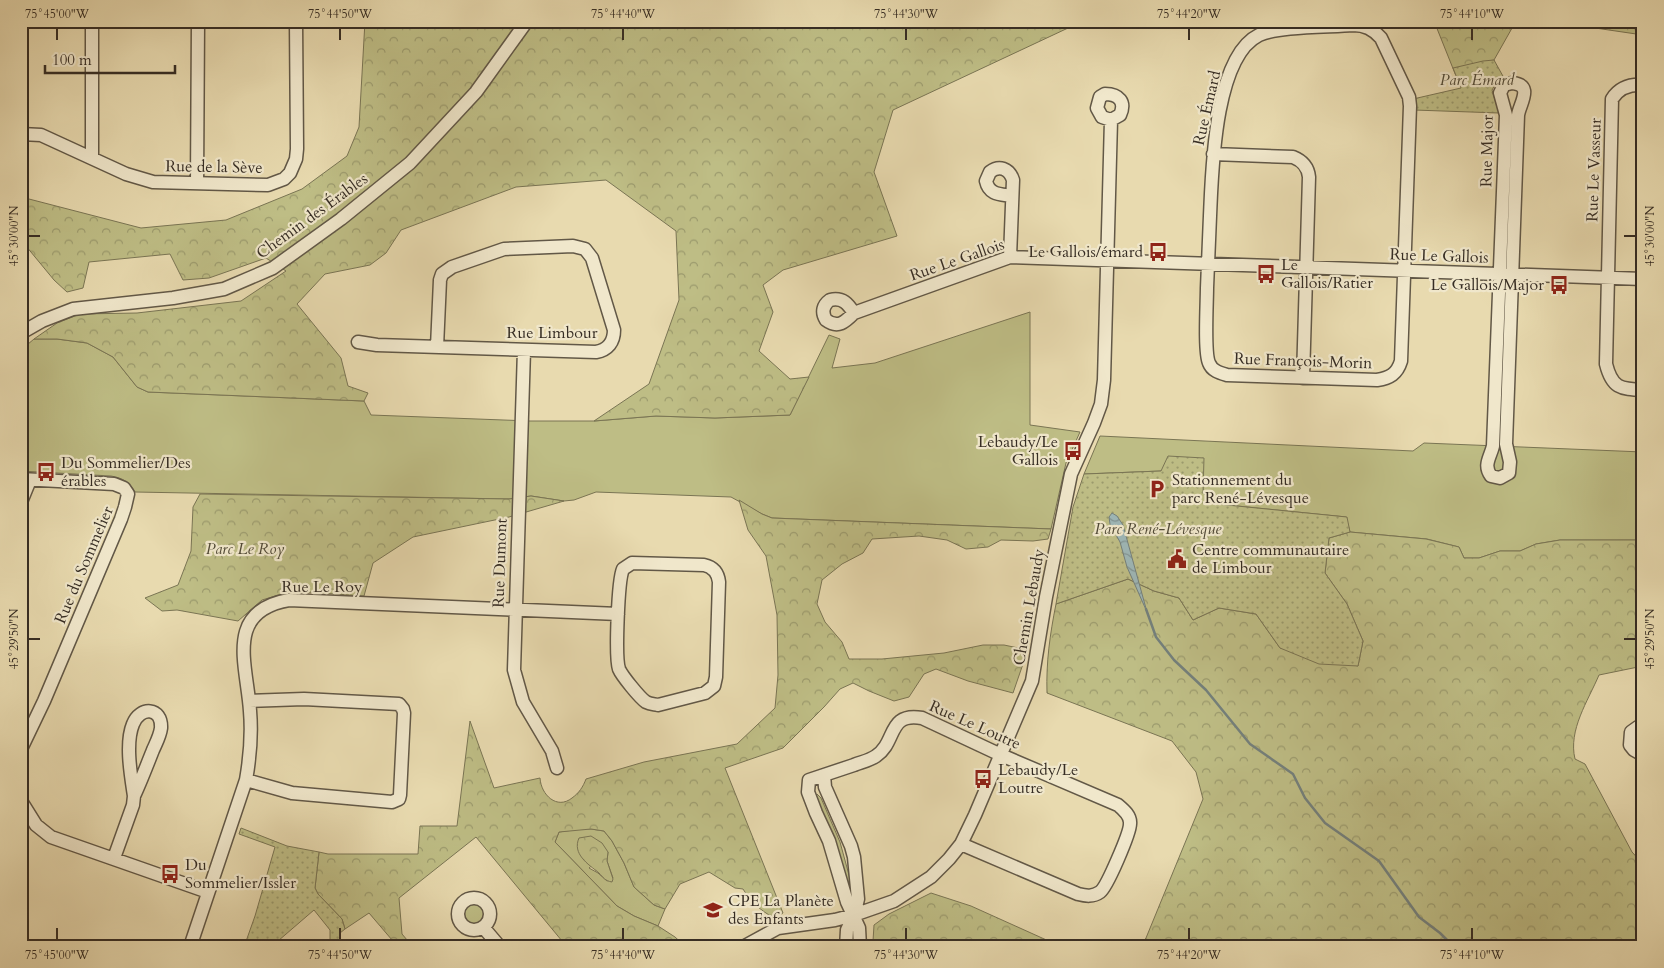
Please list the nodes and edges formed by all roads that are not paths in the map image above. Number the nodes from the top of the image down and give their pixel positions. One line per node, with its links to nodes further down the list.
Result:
1 (92, 21): 9 (street)
2 (198, 21): 10 (street)
3 (296, 21): 10 (street, Rue de la Sève)
4 (527, 21): 21 (street, Chemin des Érables)
5 (1643, 85): 18 (street, Rue Le Vasseur)
6 (1111, 120): 13 (street, Chemin Lebaudy)
7 (21, 134): 9 (street, Rue de la Sève)
8 (1213, 154): 14 (street, Rue Émard); 15 (street); 16 (street, Rue Émard)
9 (92, 158): 10 (street, Rue de la Sève)
10 (197, 183)
11 (1012, 196): 12 (street)
12 (1010, 257): 13 (street, Rue Le Gallois); 20 (street, Rue Le Gallois)
13 (1107, 260): 14 (street, Rue Le Gallois); 34 (street, Chemin Lebaudy)
14 (1208, 263): 15 (street, Rue Le Gallois); 25 (street, Rue François-Morin)
15 (1305, 267): 16 (street, Rue Le Gallois); 25 (street)
16 (1404, 270): 17 (street, Rue Le Gallois); 25 (street, Rue François-Morin)
17 (1505, 274): 17 (street, Rue Major); 17 (street, Rue Major); 18 (street, Rue Le Gallois)
18 (1607, 277): 19 (street, Rue Le Gallois); 26 (street, Rue Le Vasseur)
19 (1643, 279)
20 (854, 314)
21 (21, 332)
22 (358, 342): 23 (street, Rue Limbour)
23 (437, 347): 24 (street, Rue Limbour); 24 (street, Rue Limbour)
24 (524, 350): 29 (street, Rue Dumont)
25 (1303, 378)
26 (1643, 390)
27 (26, 480): 28 (street); 33 (street, Rue du Sommelier)
28 (21, 502)
29 (515, 610): 30 (street, Rue Le Roy); 31 (street, Rue Le Roy); 36 (street, Rue Dumont)
30 (618, 614): 30 (street)
31 (250, 701): 38 (street, Rue Le Roy); 38 (street)
32 (1643, 726): 35 (street)
33 (21, 749)
34 (1001, 755): 37 (street, Rue Le Loutre); 41 (street, Chemin Lebaudy); 41 (street, Rue Le Loutre)
35 (1643, 755)
36 (557, 768)
37 (824, 775): 44 (street); 44 (street, Rue Le Loutre)
38 (246, 780): 43 (street, Rue Le Roy)
39 (134, 796): 39 (street); 42 (street)
40 (21, 801): 42 (street)
41 (960, 844): 44 (street, Chemin Lebaudy)
42 (114, 858): 43 (street)
43 (208, 892): 46 (street, Rue Le Roy)
44 (854, 916): 48 (street, Chemin Lebaudy); 49 (street); 50 (street)
45 (482, 927): 47 (street)
46 (190, 947)
47 (500, 947)
48 (743, 947)
49 (846, 947)
50 (860, 947)

